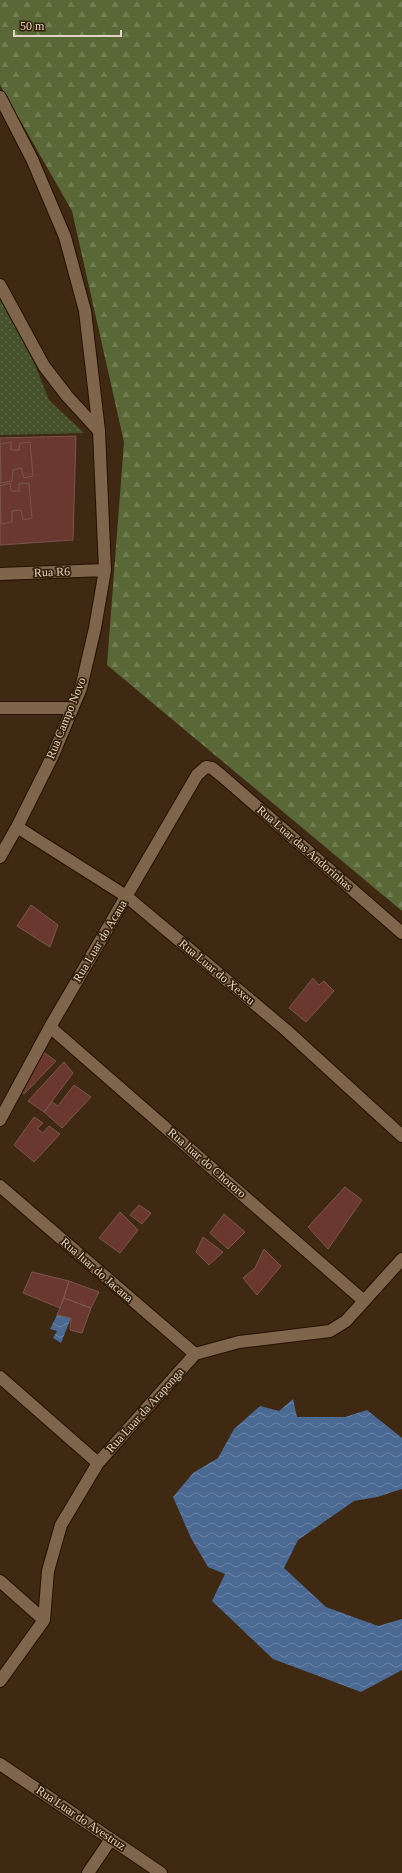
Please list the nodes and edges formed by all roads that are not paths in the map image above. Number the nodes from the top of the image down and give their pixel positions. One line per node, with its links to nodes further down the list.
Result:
1 (0, 97): 3 (street, Rua Campo Novo)
2 (0, 285): 3 (street)
3 (99, 431): 4 (street, Rua Campo Novo)
4 (105, 570): 5 (street, Rua R6); 7 (street, Rua Campo Novo)
5 (0, 574)
6 (0, 708): 7 (street)
7 (73, 708): 9 (street, Rua Campo Novo)
8 (206, 767): 11 (street, Rua Luar do Acaua); 12 (street, Rua Luar das Andorinhas)
9 (17, 827): 10 (street, Rua Campo Novo); 11 (street, Rua Luar do Xexeu)
10 (0, 857)
11 (126, 896): 13 (street, Rua Luar do Acaua); 15 (street, Rua Luar do Xexeu)
12 (402, 933)
13 (50, 1026): 14 (street, Rua Luar do Acaua); 18 (street, Rua luar do Chororo)
14 (0, 1120)
15 (402, 1136)
16 (0, 1186): 19 (street, Rua luar do Jacana)
17 (402, 1258): 18 (street)
18 (364, 1301): 19 (street)
19 (195, 1354): 21 (street, Rua Luar da Araponga)
20 (0, 1376): 21 (street)
21 (98, 1463): 23 (street, Rua Luar da Araponga)
22 (0, 1581): 23 (street)
23 (44, 1620): 24 (street)
24 (0, 1681)
25 (0, 1764): 26 (street, Rua Luar do Avestruz)
26 (111, 1839): 27 (street); 28 (street, Rua Luar do Avestruz)
27 (88, 1873)
28 (161, 1873)

